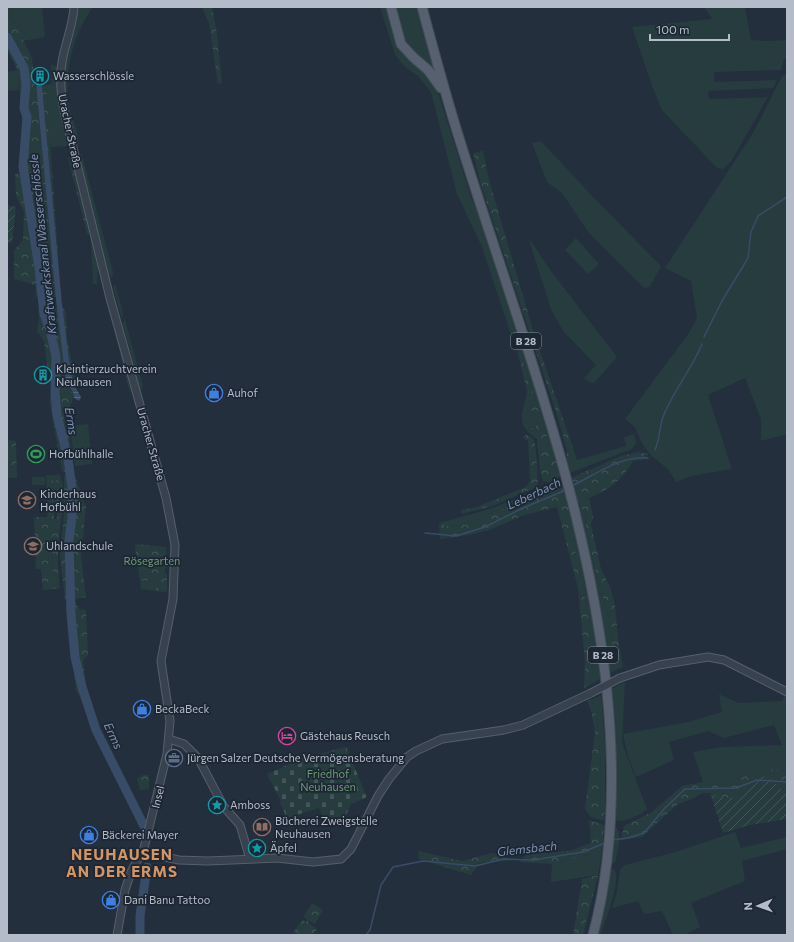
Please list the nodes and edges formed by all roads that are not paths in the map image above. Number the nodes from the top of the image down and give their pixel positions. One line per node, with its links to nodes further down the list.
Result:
1 (74, 7): 6 (street, Uracher Straße)
2 (391, 7): 4 (main road)
3 (422, 7): 4 (main road, B 28)
4 (447, 97): 10 (main road, B 28)
5 (787, 692): 8 (street, bridge)
6 (169, 740): 7 (street, Insel); 8 (street)
7 (142, 852): 8 (street); 9 (street, Insel)
8 (250, 859)
9 (117, 935)
10 (593, 935)

